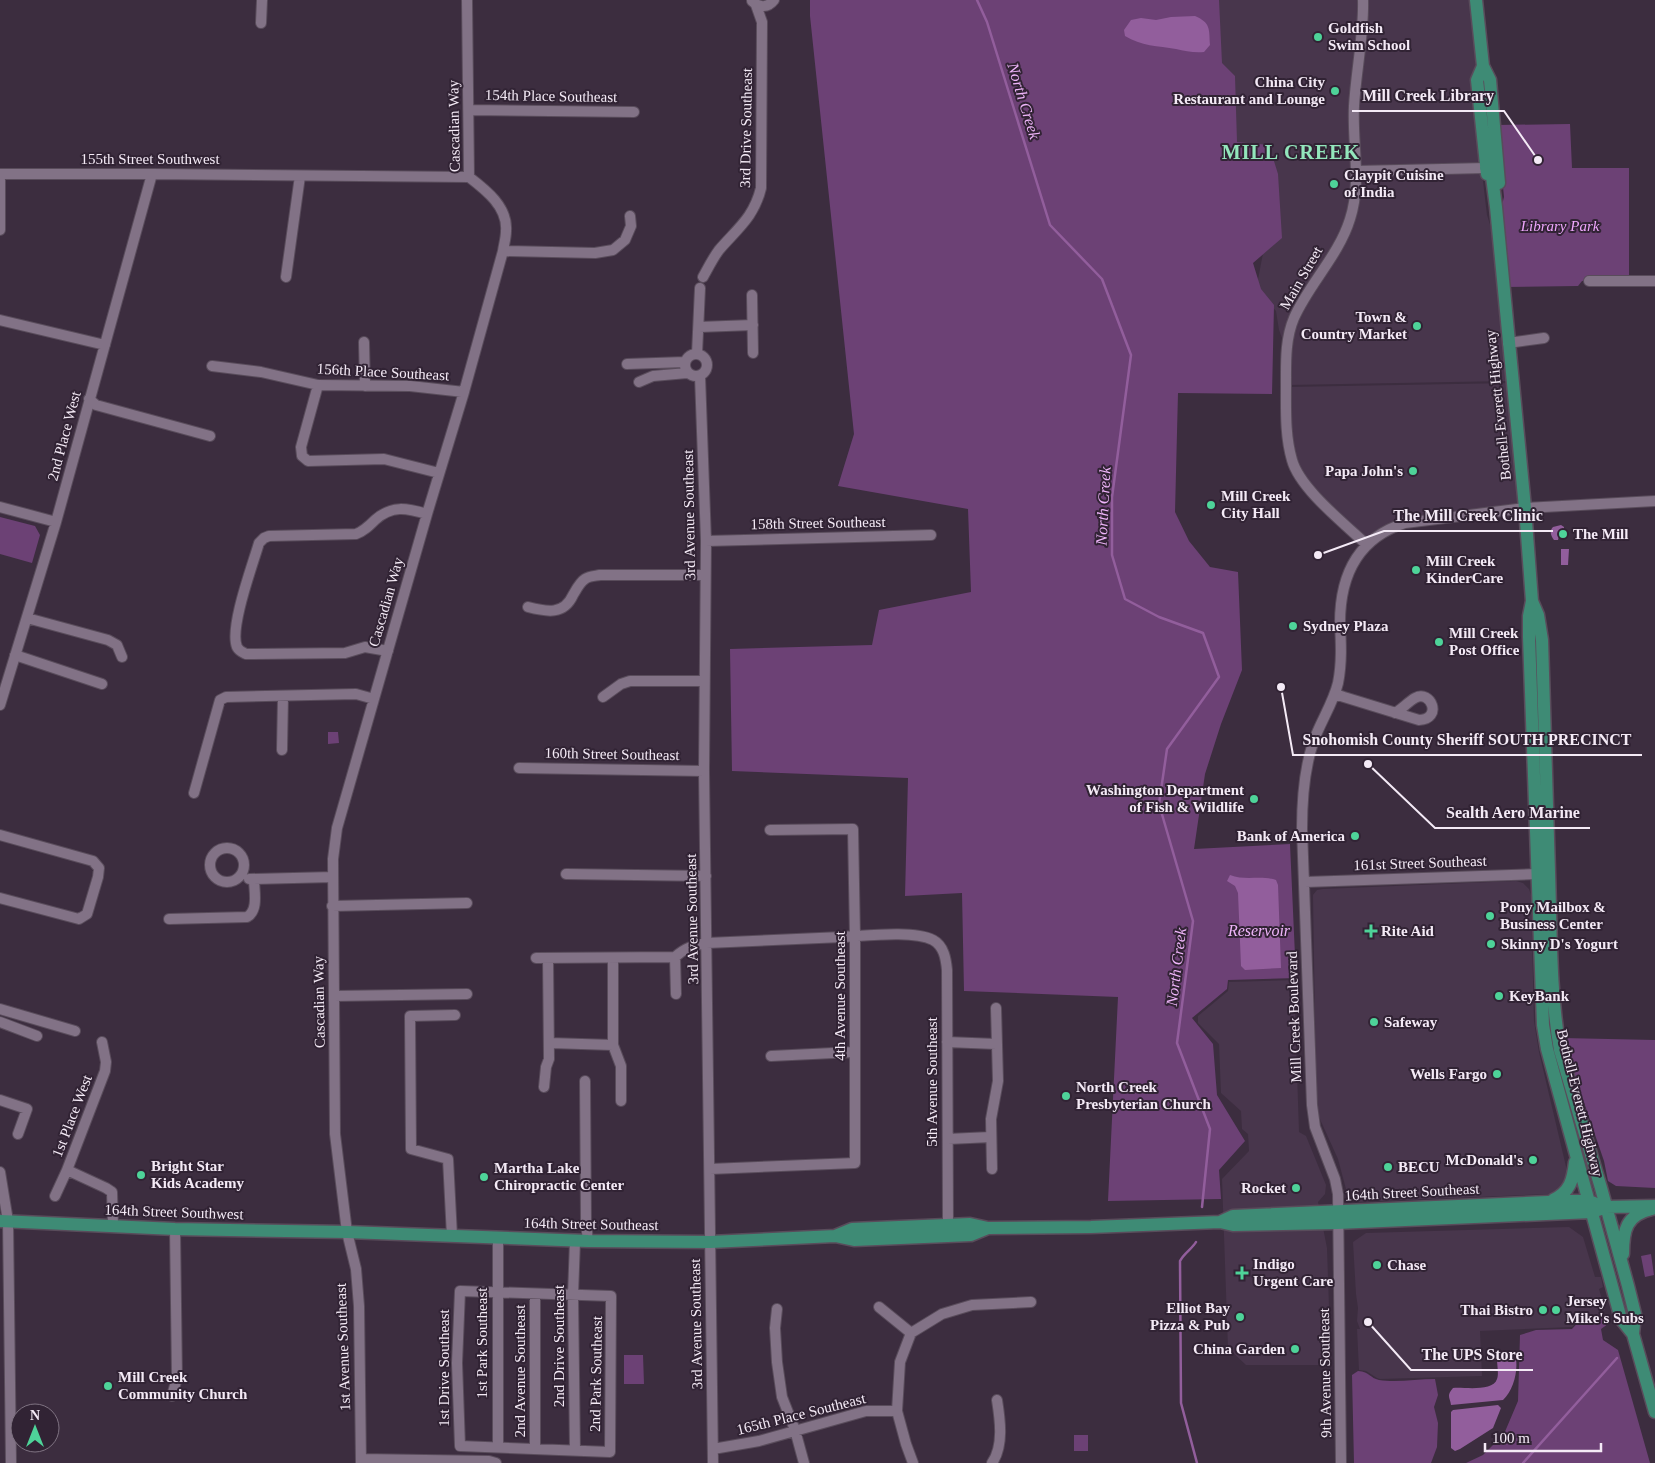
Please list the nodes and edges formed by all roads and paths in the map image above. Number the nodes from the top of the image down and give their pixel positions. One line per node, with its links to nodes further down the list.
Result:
1 (262, 0): 8 (street)
2 (467, 0): 10 (street, Cascadian Way)
3 (1363, 0): 13 (street, Main Street)
4 (1476, 0): 9 (main road, Bothell-Everett Highway)
5 (773, 1): 6 (street); 7 (street, 3rd Drive Southeast)
6 (754, 2): 7 (street, 3rd Drive Southeast)
7 (762, 22): 29 (street, 3rd Drive Southeast)
8 (262, 24)
9 (1483, 66): 12 (main road, Bothell-Everett Highway); 19 (main road, Bothell-Everett Highway)
10 (469, 110): 11 (street, 154th Place Southeast); 17 (street, Cascadian Way)
11 (634, 112)
12 (1486, 168): 13 (street); 19 (main road, Bothell-Everett Highway)
13 (1356, 171): 57 (street, Main Street)
14 (0, 174): 15 (street, 155th Street Southwest)
15 (152, 174): 16 (street, 155th Street Southwest); 33 (street, 2nd Place West)
16 (300, 176): 17 (street, 155th Street Southwest); 23 (street)
17 (469, 177): 22 (street, Cascadian Way)
18 (0, 180): 21 (street)
19 (1496, 207): 32 (main road, Bothell-Everett Highway)
20 (630, 216): 22 (street)
21 (0, 230)
22 (503, 251): 44 (street, Cascadian Way)
23 (286, 277)
24 (1589, 281): 25 (street)
25 (1655, 281)
26 (752, 296): 28 (street)
27 (0, 320): 33 (street)
28 (753, 325): 29 (street); 34 (street)
29 (699, 327): 35 (street)
30 (1544, 338): 32 (street)
31 (364, 342): 43 (street)
32 (1508, 343): 52 (main road, Bothell-Everett Highway)
33 (105, 345): 45 (street, 2nd Place West)
34 (753, 353)
35 (697, 354): 36 (street); 40 (street)
36 (685, 362): 37 (street); 39 (street)
37 (627, 364)
38 (212, 366): 42 (street, 156th Place Southeast)
39 (688, 373): 40 (street); 41 (street)
40 (700, 376): 56 (street, 3rd Avenue Southeast)
41 (639, 382)
42 (318, 385): 43 (street, 156th Place Southeast); 47 (street)
43 (365, 386): 44 (street, 156th Place Southeast)
44 (464, 392): 47 (street, Cascadian Way)
45 (89, 399): 46 (street); 54 (street, 2nd Place West)
46 (210, 436)
47 (439, 473): 53 (street, Cascadian Way)
48 (1655, 494): 49 (street, Mill Creek Boulevard)
49 (1644, 501): 50 (street, Mill Creek Boulevard); 52 (street, Mill Creek Boulevard)
50 (1655, 502)
51 (0, 506): 54 (street)
52 (1525, 508): 57 (street, Mill Creek Boulevard); 59 (main road, Bothell-Everett Highway)
53 (427, 514): 62 (street, Cascadian Way); 62 (street)
54 (56, 522): 61 (street, 2nd Place West)
55 (931, 535): 56 (street, 158th Street Southeast)
56 (706, 540): 58 (street, 3rd Avenue Southeast)
57 (1367, 545): 67 (street, Mill Creek Boulevard)
58 (705, 575): 60 (street); 65 (street, 3rd Avenue Southeast)
59 (1532, 601): 79 (main road, Bothell-Everett Highway); 79 (main road, Bothell-Everett Highway)
60 (528, 607)
61 (27, 618): 63 (street, 2nd Place West); 64 (street)
62 (388, 651): 70 (street, Cascadian Way)
63 (16, 655): 66 (street); 71 (street, 2nd Place West)
64 (122, 657)
65 (704, 681): 69 (street); 75 (street, 3rd Avenue Southeast)
66 (102, 684)
67 (1335, 694): 72 (street); 85 (street, Mill Creek Boulevard)
68 (283, 696): 70 (street); 73 (street); 76 (street)
69 (603, 697)
70 (374, 699): 82 (street, Cascadian Way)
71 (0, 705)
72 (1395, 713)
73 (282, 750)
74 (519, 768): 75 (street, 160th Street Southeast)
75 (704, 770): 81 (street, 3rd Avenue Southeast)
76 (194, 793)
77 (770, 830): 90 (street, 4th Avenue Southeast)
78 (0, 835): 86 (street)
79 (1543, 872): 85 (street, 161st Street Southeast); 119 (main road, Bothell-Everett Highway); 127 (main road, Bothell-Everett Highway)
80 (566, 874): 81 (street)
81 (706, 876): 91 (street, 3rd Avenue Southeast)
82 (333, 877): 84 (street); 88 (street, Cascadian Way)
83 (237, 879): 84 (street)
84 (254, 879): 89 (street)
85 (1305, 882): 129 (street, Mill Creek Boulevard)
86 (0, 898)
87 (467, 903): 88 (street)
88 (332, 906): 98 (street, Cascadian Way)
89 (169, 920)
90 (855, 937): 91 (street); 106 (street, 5th Avenue Southeast); 110 (street, 4th Avenue Southeast)
91 (707, 943): 92 (street); 120 (street, 3rd Avenue Southeast)
92 (675, 957): 95 (street); 97 (street)
93 (536, 958): 94 (street)
94 (548, 958): 95 (street); 107 (street)
95 (613, 958): 109 (street)
96 (467, 994): 98 (street)
97 (676, 994)
98 (334, 996): 135 (street, Cascadian Way)
99 (996, 1008): 108 (street)
100 (0, 1009): 103 (street)
101 (455, 1014): 136 (street)
102 (0, 1022): 104 (street)
103 (75, 1031)
104 (37, 1036)
105 (102, 1042): 122 (street, 1st Place West)
106 (947, 1042): 108 (street); 118 (street, 5th Avenue Southeast)
107 (550, 1043): 109 (street); 113 (street)
108 (996, 1044): 117 (street)
109 (613, 1045): 115 (street)
110 (854, 1052): 111 (street); 120 (street, 4th Avenue Southeast)
111 (771, 1056)
112 (585, 1080): 139 (street, 2nd Drive Southeast)
113 (544, 1088)
114 (0, 1100): 116 (street)
115 (622, 1101)
116 (18, 1134)
117 (990, 1137): 118 (street); 121 (street)
118 (948, 1139): 131 (street, 5th Avenue Southeast)
119 (1576, 1155): 125 (main road); 126 (main road, Bothell-Everett Highway)
120 (710, 1169): 140 (street, 3rd Avenue Southeast)
121 (992, 1169)
122 (67, 1170): 124 (street, 1st Place West); 132 (street, 1st Place West)
123 (0, 1172): 130 (street)
124 (55, 1196)
125 (1543, 1202): 126 (main road, 164th Street Southeast); 129 (main road, 164th Street Southeast)
126 (1590, 1206): 127 (main road); 129 (main road, 164th Street Southeast); 149 (main road, Bothell-Everett Highway)
127 (1606, 1207): 128 (main road); 141 (main road, Bothell-Everett Highway)
128 (1655, 1207): 141 (main road)
129 (1337, 1218): 133 (main road, 164th Street Southeast); 166 (street, 9th Avenue Southeast)
130 (4, 1221): 132 (main road, 164th Street Southwest); 160 (street)
131 (948, 1225): 133 (main road, 164th Street Southeast); 137 (main road, 164th Street Southeast)
132 (113, 1226): 134 (main road, 164th Street Southwest)
133 (988, 1228): 137 (main road, 164th Street Southeast)
134 (175, 1229): 135 (main road, 164th Street Southwest); 150 (street)
135 (347, 1232): 136 (main road, 164th Street Southeast); 159 (street, 1st Avenue Southeast)
136 (452, 1236): 138 (main road, 164th Street Southeast)
137 (834, 1236): 140 (main road, 164th Street Southeast)
138 (498, 1238): 139 (main road, 164th Street Southeast); 142 (street, 1st Park Southeast)
139 (581, 1241): 140 (main road, 164th Street Southeast); 144 (street, 2nd Drive Southeast)
140 (710, 1242): 157 (street, 3rd Avenue Southeast)
141 (1623, 1269): 149 (main road, Bothell-Everett Highway)
142 (497, 1292): 143 (street); 155 (street, 1st Park Southeast); 155 (street, 1st Drive Southeast)
143 (535, 1294): 144 (street); 156 (street, 2nd Avenue Southeast)
144 (573, 1295): 158 (street, 2nd Drive Southeast); 158 (street, 2nd Park Southeast)
145 (1031, 1302): 148 (street)
146 (879, 1307): 148 (street)
147 (777, 1309): 154 (street)
148 (911, 1333): 152 (street)
149 (1633, 1334): 153 (main road, Bothell-Everett Highway)
150 (172, 1396)
151 (997, 1400): 165 (street)
152 (897, 1411): 154 (street, 165th Place Southeast); 164 (street)
153 (1655, 1412)
154 (795, 1430): 157 (street, 165th Place Southeast); 163 (street)
155 (498, 1447): 156 (street)
156 (535, 1449): 158 (street)
157 (712, 1449): 162 (street, 3rd Avenue Southeast)
158 (575, 1451)
159 (360, 1461): 161 (street)
160 (11, 1463)
161 (496, 1463)
162 (712, 1463)
163 (804, 1463)
164 (913, 1463)
165 (992, 1463)
166 (1341, 1463)

